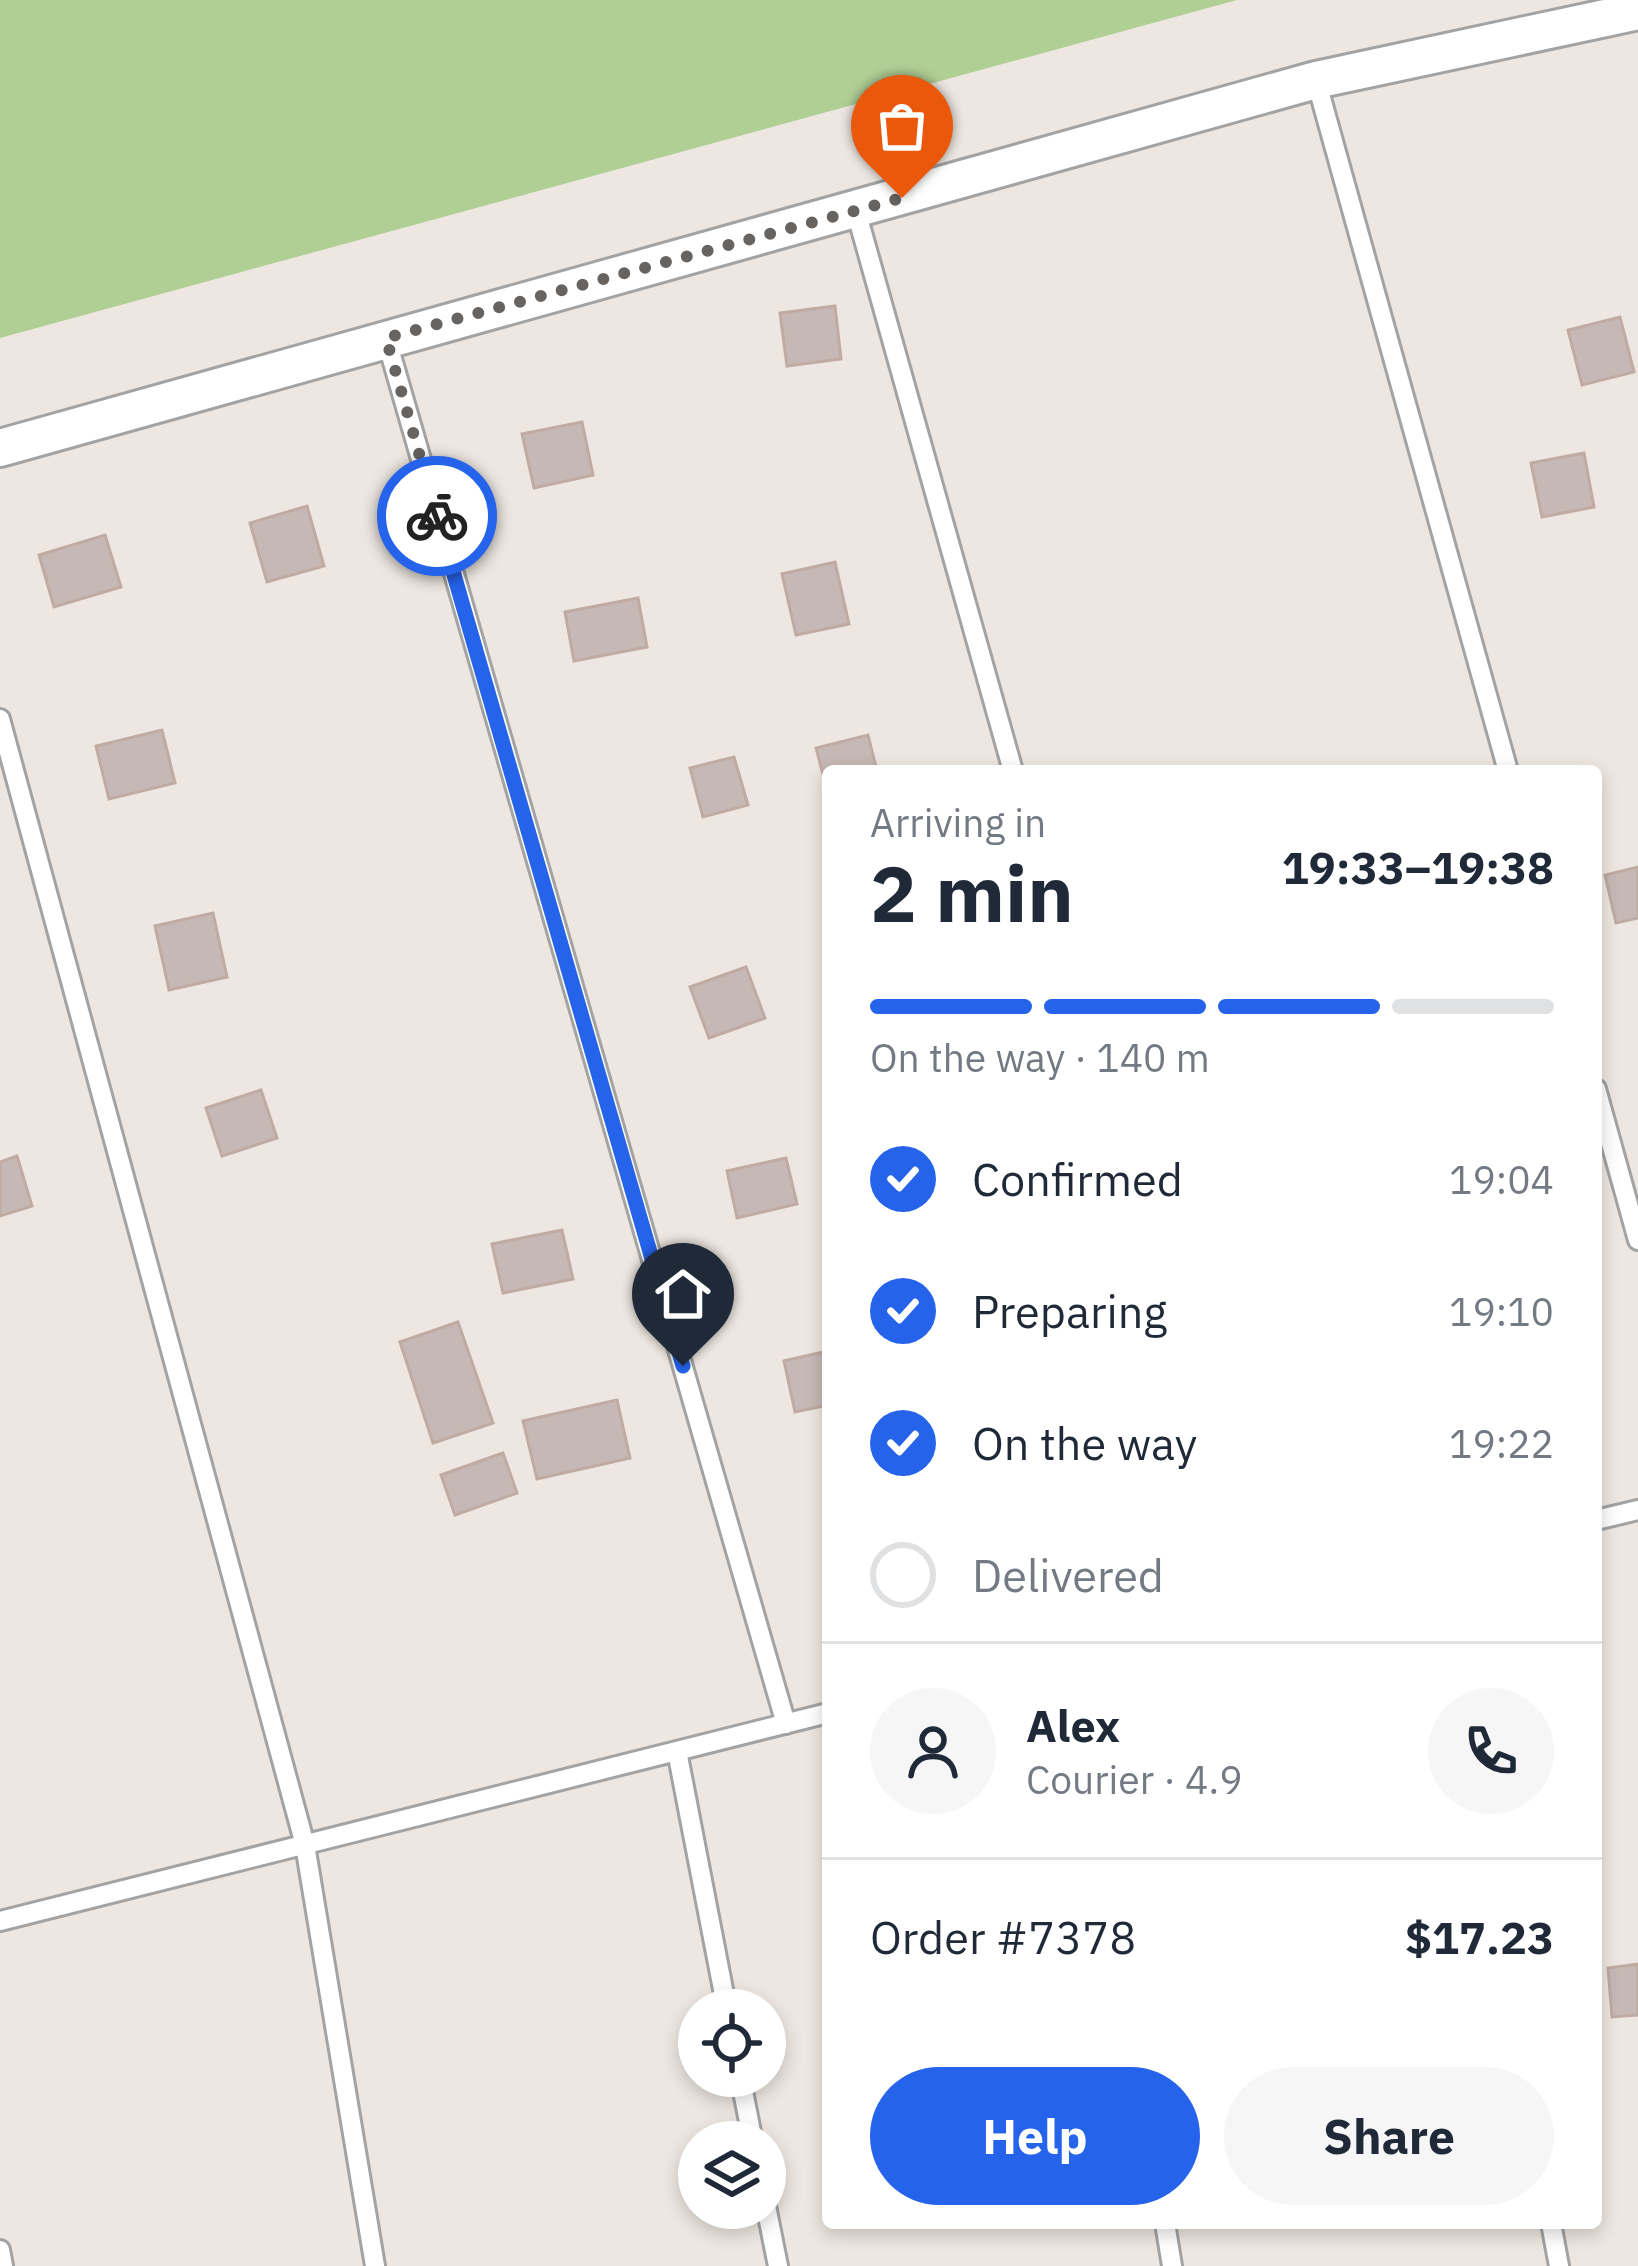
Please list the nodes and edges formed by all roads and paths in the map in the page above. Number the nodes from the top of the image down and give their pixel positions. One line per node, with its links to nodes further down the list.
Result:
1 (1638, 11): 2 (street)
2 (1316, 80): 3 (street); 8 (lane)
3 (856, 211): 4 (street); 7 (lane)
4 (386, 338): 5 (street); 14 (lane)
5 (0, 448)
6 (0, 718): 16 (lane)
7 (1011, 765)
8 (1506, 765)
9 (1602, 1111): 10 (lane)
10 (1638, 1240)
11 (1638, 1510): 12 (lane)
12 (1602, 1519)
13 (822, 1715): 14 (lane)
14 (786, 1724): 15 (lane)
15 (677, 1751): 16 (lane); 18 (lane)
16 (305, 1845): 17 (lane); 24 (lane)
17 (0, 1921)
18 (724, 1989)
19 (771, 2229): 25 (lane)
20 (1166, 2229): 26 (lane)
21 (1552, 2229): 27 (lane)
22 (0, 2249): 23 (lane)
23 (3, 2266)
24 (375, 2266)
25 (778, 2266)
26 (1172, 2266)
27 (1559, 2266)

